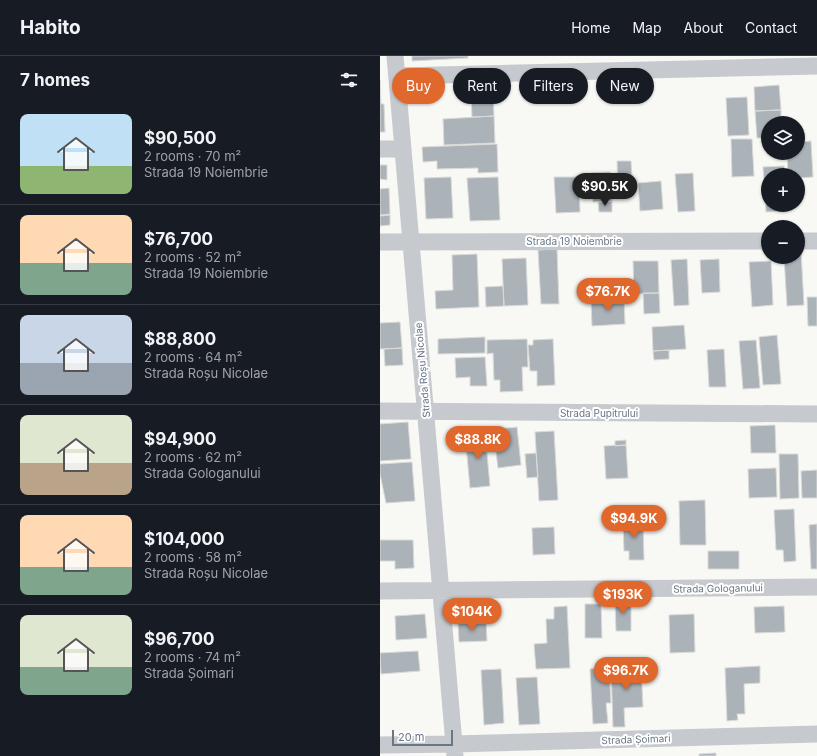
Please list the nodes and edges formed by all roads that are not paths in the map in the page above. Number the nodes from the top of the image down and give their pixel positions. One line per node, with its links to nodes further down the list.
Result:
1 (395, 56): 3 (street, Strada Roșu Nicolae)
2 (817, 66): 4 (street)
3 (396, 68)
4 (445, 75)
5 (399, 104): 7 (street, Strada Roșu Nicolae)
6 (380, 149): 7 (street)
7 (403, 149): 12 (street, Strada Roșu Nicolae)
8 (761, 241): 12 (street, Strada 19 Noiembrie)
9 (805, 241): 10 (street)
10 (817, 241)
11 (380, 242): 12 (street, Strada 19 Noiembrie)
12 (411, 242): 14 (street, Strada Roșu Nicolae)
13 (380, 411): 14 (street, Strada Pupitrului)
14 (426, 411): 15 (street, Strada Pupitrului); 18 (street, Strada Roșu Nicolae)
15 (817, 414)
16 (817, 587): 18 (street, Strada Gologanului)
17 (380, 591): 18 (street, Strada Gologanului)
18 (441, 591): 21 (street, Strada Roșu Nicolae)
19 (817, 734): 21 (street, Strada Șoimari)
20 (380, 745): 21 (street, Strada Șoimari)
21 (455, 750)

